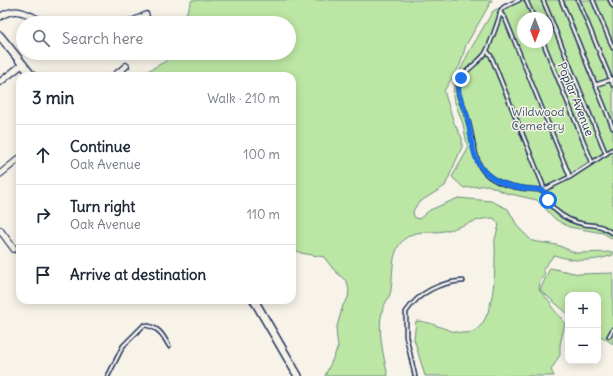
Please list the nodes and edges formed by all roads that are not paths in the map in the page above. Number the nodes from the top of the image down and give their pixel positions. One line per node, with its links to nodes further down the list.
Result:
1 (519, 0): 10 (lane)
2 (526, 0): 9 (lane)
3 (543, 0): 29 (lane)
4 (561, 0): 25 (lane)
5 (578, 0): 23 (lane)
6 (593, 0): 15 (lane)
7 (610, 0): 8 (lane)
8 (613, 6)
9 (531, 12)
10 (500, 13): 16 (lane); 33 (lane)
11 (31, 16): 12 (street)
12 (0, 17)
13 (0, 36): 17 (street)
14 (545, 48): 31 (lane, Poplar Avenue)
15 (613, 48)
16 (487, 51): 34 (lane); 34 (lane)
17 (16, 55)
18 (20, 60): 19 (street)
19 (23, 64): 21 (street); 24 (street)
20 (126, 66): 22 (street)
21 (29, 72)
22 (119, 72)
23 (612, 80): 25 (lane); 26 (lane)
24 (0, 82)
25 (595, 85): 27 (lane)
26 (613, 85)
27 (613, 128)
28 (613, 149): 29 (lane)
29 (606, 154): 31 (lane)
30 (16, 161): 32 (street)
31 (592, 162): 33 (lane)
32 (0, 174)
33 (570, 177): 34 (lane)
34 (543, 190): 36 (lane)
35 (0, 230): 37 (street)
36 (613, 233)
37 (14, 249)
38 (463, 281): 45 (lane)
39 (256, 304): 44 (street)
40 (613, 329): 41 (lane)
41 (609, 336)
42 (169, 346): 43 (lane)
43 (108, 376)
44 (298, 376)
45 (415, 376)

